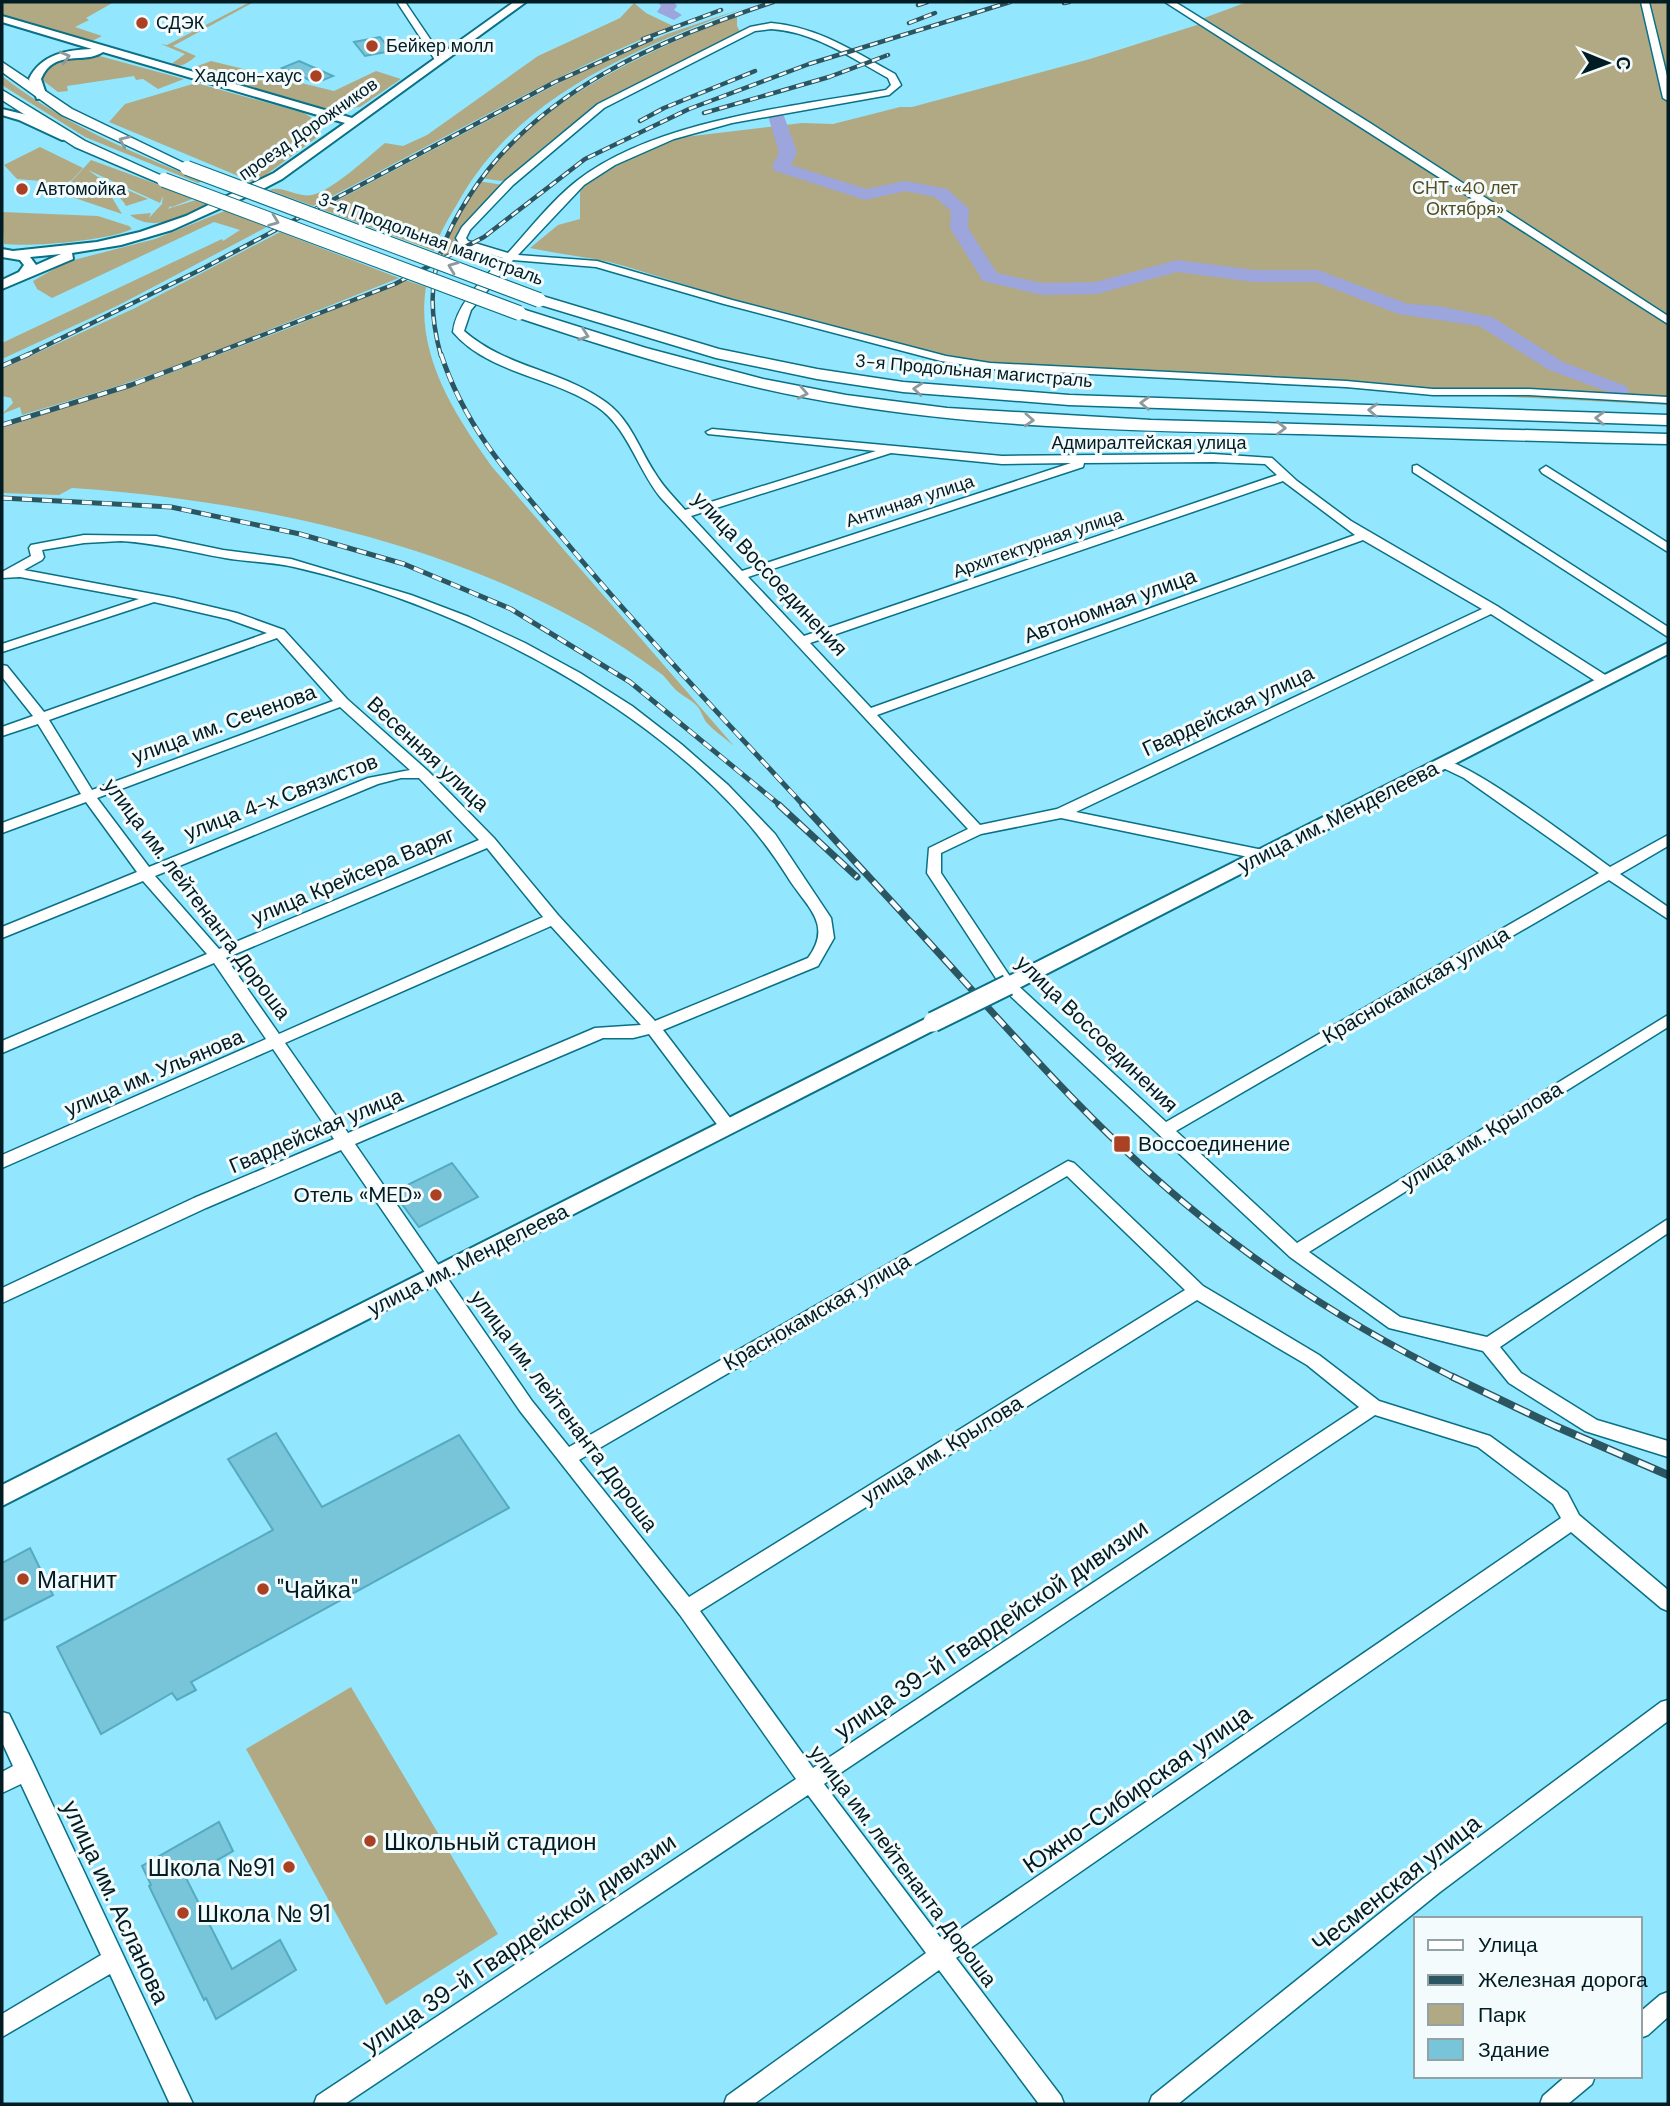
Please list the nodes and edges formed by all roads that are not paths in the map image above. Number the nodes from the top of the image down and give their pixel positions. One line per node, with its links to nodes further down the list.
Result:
1 (401, 2): 7 (street)
2 (521, 2): 7 (main road, проезд Дорожников)
3 (1169, 2): 22 (street)
4 (1645, 2): 11 (street)
5 (2, 19): 6 (main road)
6 (123, 55): 10 (main road, one-way to 6); 13 (main road)
7 (438, 58): 13 (main road, проезд Дорожников)
8 (2, 66): 10 (highway, 3-я Продольная магистраль)
9 (2, 94): 14 (highway, 3-я Продольная магистраль)
10 (41, 97): 24 (highway, 3-я Продольная магистраль, one-way to 10, bridge)
11 (1668, 98)
12 (2, 112): 14 (main road)
13 (351, 121): 15 (main road, проезд Дорожников)
14 (80, 144): 21 (highway, 3-я Продольная магистраль, one-way to 21, bridge)
15 (143, 235): 16 (main road, проезд Дорожников); 17 (main road)
16 (96, 246): 17 (main road, проезд Дорожников); 19 (main road, проезд Дорожников)
17 (6, 251): 19 (main road)
18 (509, 257): 18 (street); 23 (street); 32 (street, улица Воссоединения)
19 (24, 275): 20 (main road, проезд Дорожников)
20 (2, 285)
21 (519, 313): 26 (highway, 3-я Продольная магистраль, one-way to 26)
22 (1668, 321)
23 (1668, 400)
24 (1668, 420)
25 (712, 432): 27 (street, Адмиралтейская улица)
26 (1668, 439)
27 (895, 449): 28 (street, Адмиралтейская улица); 32 (street)
28 (1091, 460): 31 (street, Адмиралтейская улица); 36 (street, Античная улица)
29 (1417, 469): 39 (street)
30 (1546, 470): 34 (street)
31 (1284, 477): 33 (street, Адмиралтейская улица); 41 (street, Архитектурная улица)
32 (683, 515): 36 (street, улица Воссоединения)
33 (1363, 536): 38 (street, Адмиралтейская улица); 47 (street, Автономная улица)
34 (1668, 548)
35 (4, 576): 37 (street, Весенняя улица); 67 (street, Гвардейская улица)
36 (739, 576): 41 (street, улица Воссоединения)
37 (151, 599): 40 (street, Весенняя улица); 42 (street)
38 (1492, 609): 45 (street, Адмиралтейская улица); 53 (street, Гвардейская улица)
39 (1668, 632)
40 (279, 633): 46 (street, Весенняя улица); 48 (street)
41 (803, 641): 47 (street, улица Воссоединения)
42 (2, 648)
43 (1668, 648): 45 (main road, улица им. Менделеева)
44 (2, 669): 48 (street, улица им. лейтенанта Дороша)
45 (1605, 681): 50 (main road, улица им. Менделеева)
46 (342, 702): 51 (street, Весенняя улица); 52 (street, улица им. Сеченова)
47 (869, 713): 55 (street, улица Воссоединения)
48 (41, 718): 49 (street); 52 (street, улица им. лейтенанта Дороша)
49 (2, 732)
50 (1444, 763): 58 (main road, улица им. Менделеева); 60 (street)
51 (423, 774): 57 (street, Весенняя улица); 59 (street, улица 4-х Связистов)
52 (89, 796): 54 (street, улица им. Сеченова); 59 (street, улица им. лейтенанта Дороша)
53 (1061, 813): 55 (street, Гвардейская улица); 58 (street)
54 (2, 828)
55 (977, 830): 65 (street, улица Воссоединения)
56 (1668, 840): 60 (street, Краснокамская улица)
57 (489, 841): 62 (street, Весенняя улица); 64 (street, улица Крейсера Варяг)
58 (1263, 855): 65 (main road, улица им. Менделеева)
59 (145, 873): 63 (street, улица 4-х Связистов); 64 (street, улица им. лейтенанта Дороша)
60 (1611, 873): 61 (street); 71 (street, Краснокамская улица)
61 (1668, 914)
62 (553, 919): 67 (street, Весенняя улица); 68 (street, улица им. Ульянова)
63 (2, 933)
64 (217, 956): 68 (street, улица им. лейтенанта Дороша); 69 (street, улица Крейсера Варяг)
65 (1008, 985): 70 (main road, улица им. Менделеева, bridge); 71 (street, улица Воссоединения)
66 (1668, 1020): 75 (street, улица им. Крылова)
67 (653, 1028): 70 (street, Весенняя улица); 72 (street, Гвардейская улица)
68 (277, 1042): 72 (street, улица им. лейтенанта Дороша); 73 (street, улица им. Ульянова)
69 (2, 1047)
70 (728, 1127): 76 (main road, улица им. Менделеева)
71 (1164, 1130): 75 (street, улица Воссоединения)
72 (345, 1143): 76 (street, улица им. лейтенанта Дороша); 78 (street, Гвардейская улица)
73 (2, 1161)
74 (1668, 1225): 79 (street)
75 (1296, 1252): 79 (street, улица Воссоединения)
76 (436, 1276): 82 (street, улица им. лейтенанта Дороша); 83 (main road, улица им. Менделеева)
77 (1197, 1291): 80 (street); 82 (street, Краснокамская улица); 86 (street, улица им. Крылова)
78 (2, 1296)
79 (1489, 1345): 81 (street)
80 (1373, 1407): 84 (street); 90 (street, улица 39-й Гвардейской дивизии)
81 (1668, 1450)
82 (566, 1458): 86 (street, улица им. лейтенанта Дороша)
83 (2, 1496)
84 (1572, 1521): 85 (street); 92 (street, Южно-Сибирская улица)
85 (1668, 1602)
86 (687, 1609): 90 (street, улица им. лейтенанта Дороша)
87 (1668, 1709): 102 (street, Чесменская улица)
88 (2, 1721): 89 (street, улица им. Асланова)
89 (26, 1770): 91 (street); 93 (street, улица им. Асланова)
90 (809, 1780): 92 (street, улица им. лейтенанта Дороша); 99 (street, улица 39-й Гвардейской дивизии)
91 (2, 1783)
92 (941, 1955): 100 (street, Южно-Сибирская улица); 101 (street, улица им. лейтенанта Дороша)
93 (112, 1960): 96 (street); 98 (street, улица им. Асланова)
94 (1668, 2003): 95 (street)
95 (1642, 2025)
96 (2, 2026)
97 (1582, 2078): 103 (street)
98 (182, 2104)
99 (324, 2104)
100 (735, 2104)
101 (1053, 2104)
102 (1160, 2104)
103 (1551, 2104)

